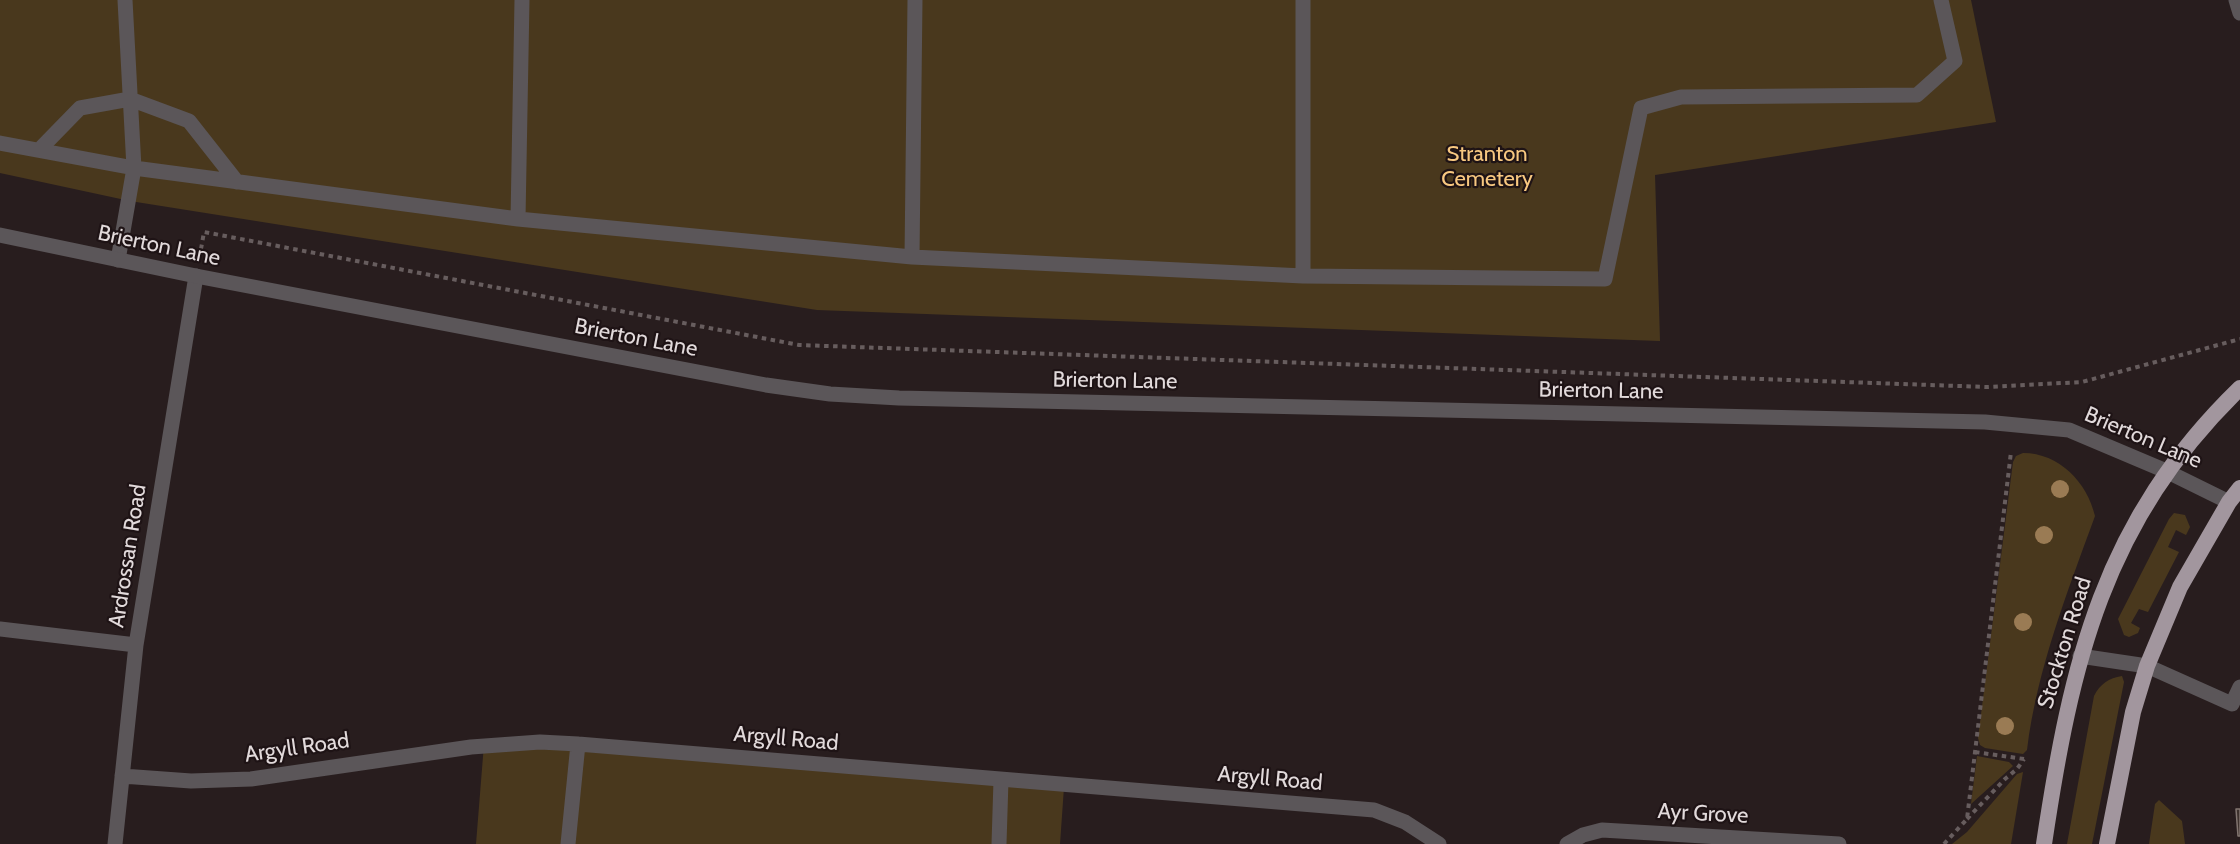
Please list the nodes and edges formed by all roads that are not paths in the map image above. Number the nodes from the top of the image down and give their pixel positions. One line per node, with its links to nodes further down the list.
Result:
1 (125, 0): 8 (street)
2 (522, 0): 13 (street)
3 (915, 0): 15 (street)
4 (1303, 0): 18 (street)
5 (1941, 0): 18 (street)
6 (2236, 0): 7 (street)
7 (2240, 13)
8 (130, 99): 10 (street); 11 (street); 12 (street)
9 (0, 143): 10 (street)
10 (39, 150): 11 (street)
11 (134, 168): 12 (street); 16 (street)
12 (237, 182): 13 (street)
13 (518, 219): 15 (street)
14 (0, 236): 16 (street, Brierton Lane)
15 (912, 257): 18 (street)
16 (118, 260): 17 (street, Brierton Lane)
17 (196, 276): 20 (street, Brierton Lane); 23 (street, Ardrossan Road)
18 (1303, 276)
19 (2240, 388): 20 (highway, Stockton Road)
20 (2166, 471): 21 (street, Brierton Lane); 24 (highway, Stockton Road)
21 (2235, 495): 25 (highway)
22 (0, 629): 23 (street)
23 (136, 645): 29 (street, Ardrossan Road)
24 (2080, 656): 25 (street); 37 (highway, Stockton Road)
25 (2147, 666): 27 (street); 38 (highway)
26 (2240, 687): 27 (street)
27 (2236, 706)
28 (578, 744): 29 (street, Argyll Road); 30 (street, Argyll Road); 32 (street)
29 (122, 776): 31 (street, Ardrossan Road)
30 (1001, 780): 33 (street); 34 (street, Argyll Road)
31 (115, 844)
32 (568, 844)
33 (999, 844)
34 (1439, 844)
35 (1567, 844): 36 (street, Ayr Grove)
36 (1839, 844)
37 (2044, 844)
38 (2107, 844)

